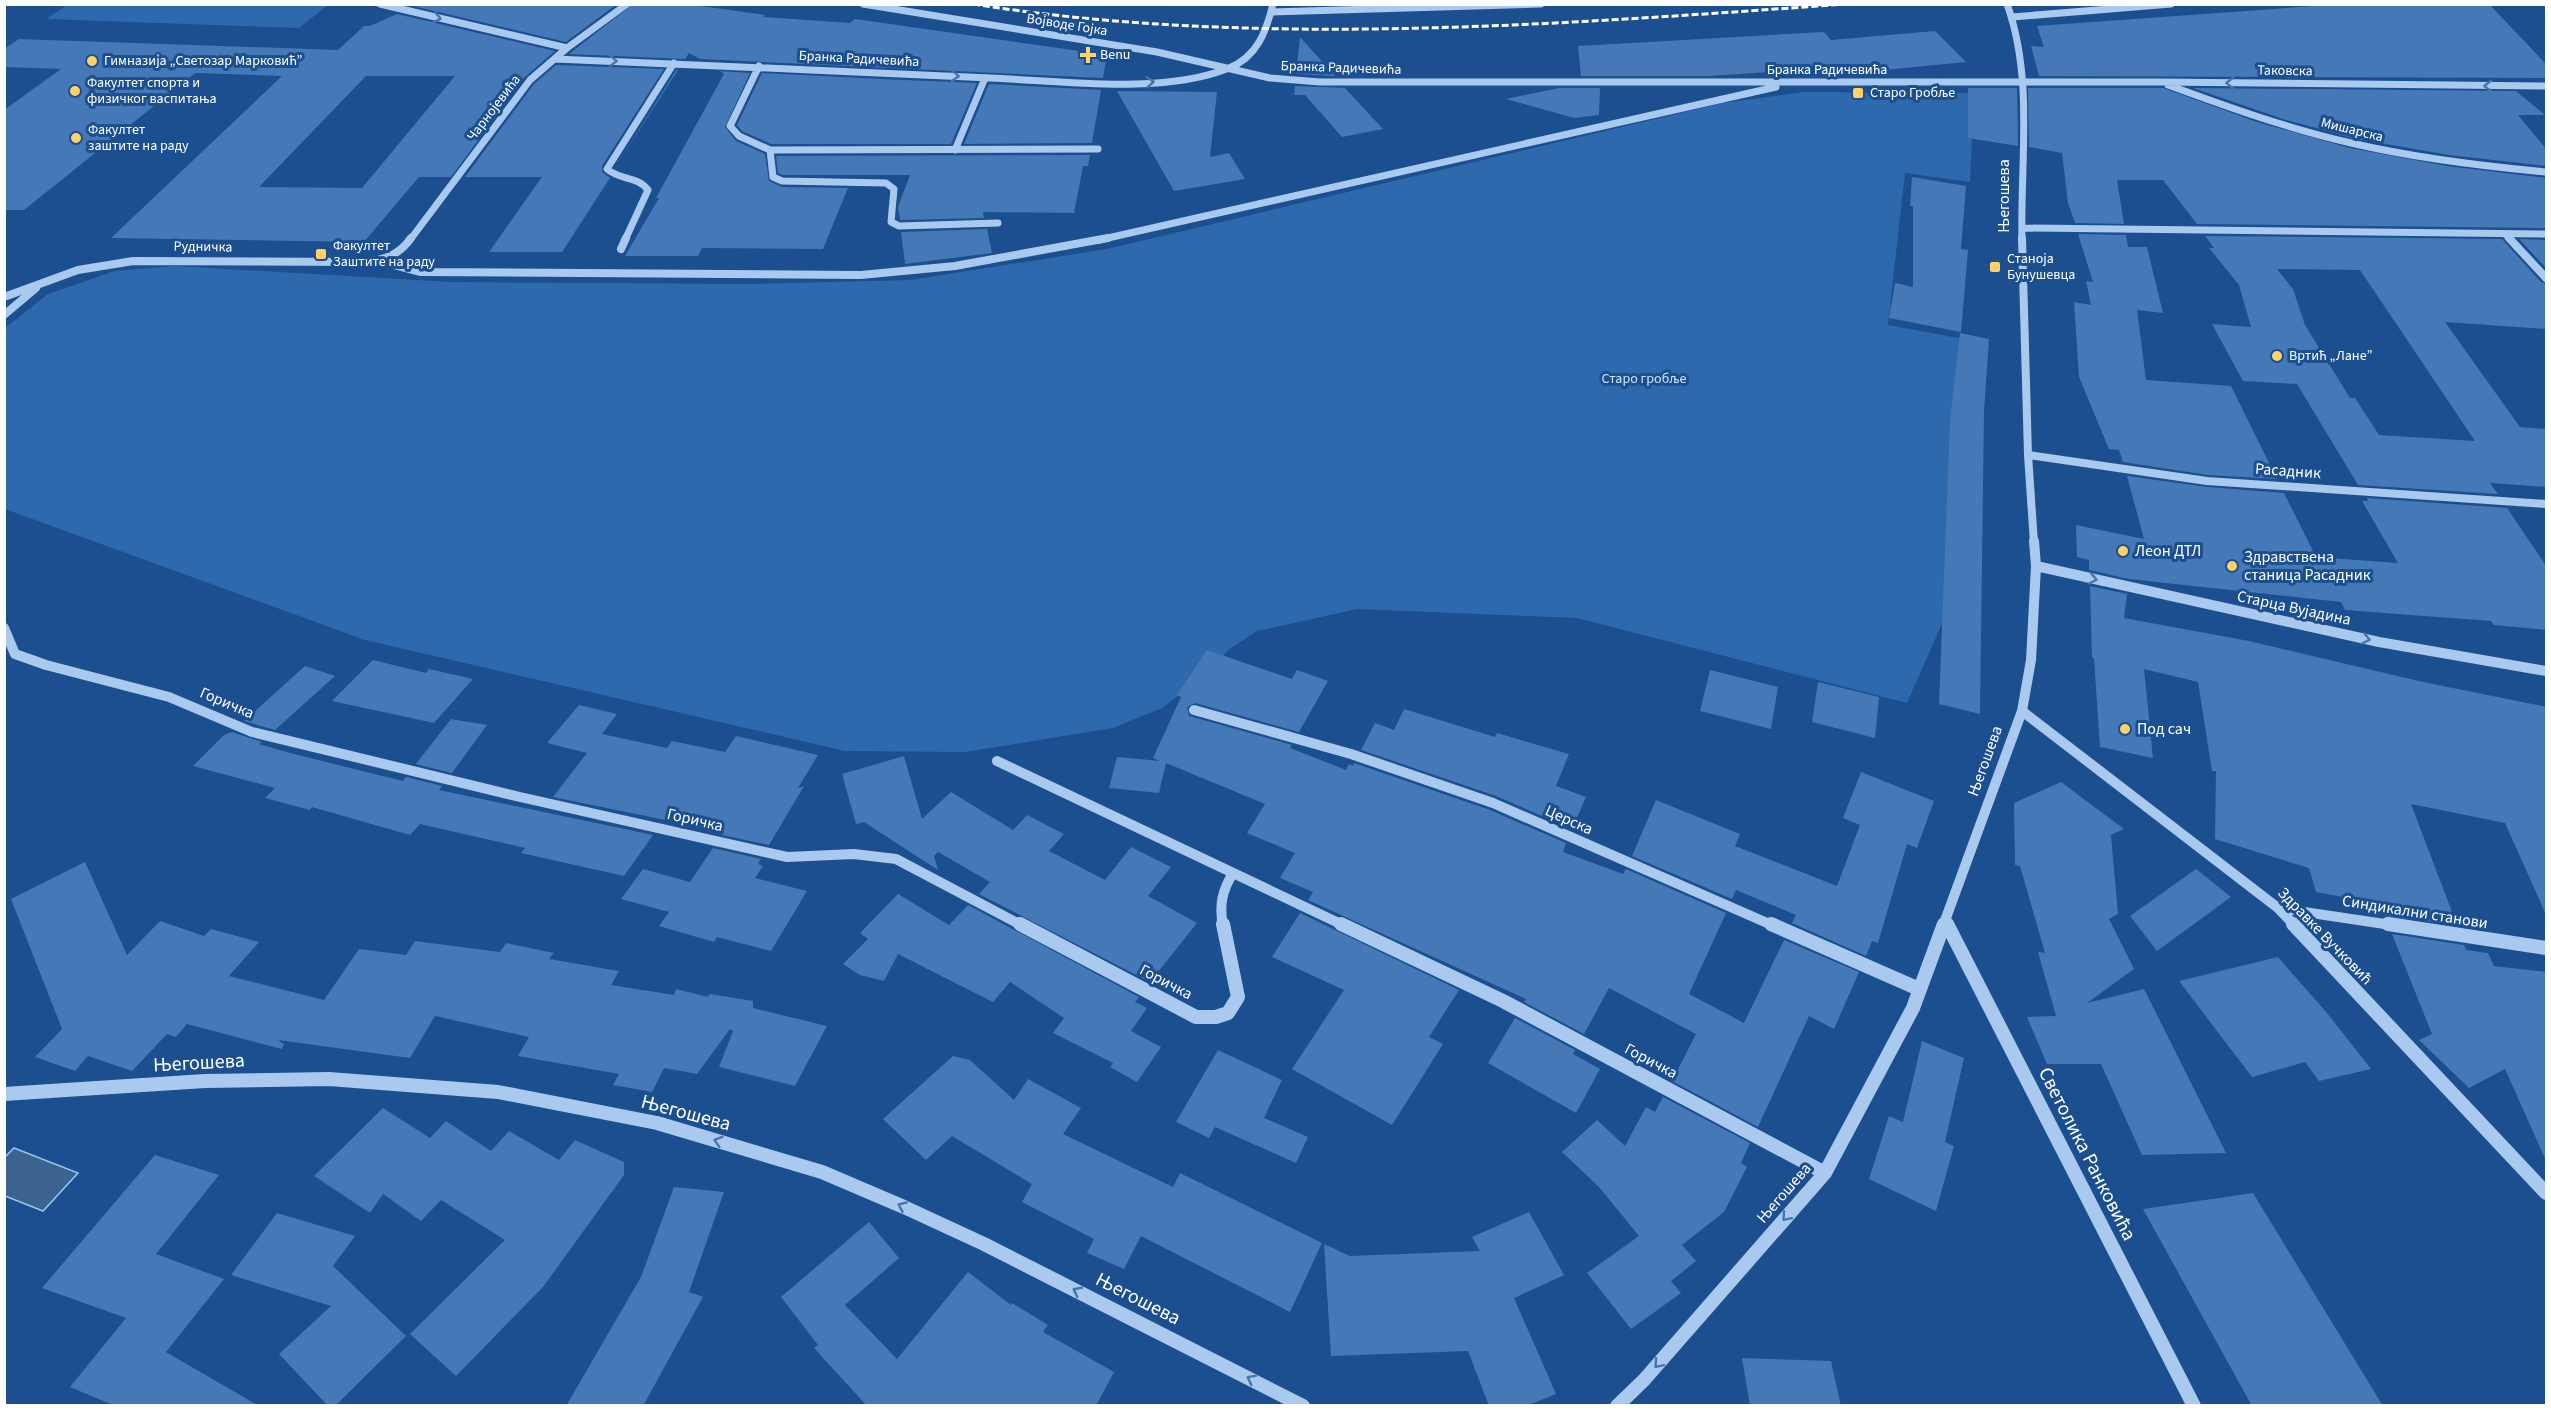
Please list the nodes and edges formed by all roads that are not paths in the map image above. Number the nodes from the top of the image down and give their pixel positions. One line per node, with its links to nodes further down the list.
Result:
1 (380, 4): 11 (street, one-way to 11)
2 (627, 4): 11 (street, Чарнојевића)
3 (863, 4): 15 (street, Војводе Гојка)
4 (1541, 4): 7 (street)
5 (2007, 4): 10 (street, Његошева)
6 (2171, 4): 10 (street)
7 (1484, 6): 9 (street)
8 (1272, 8): 9 (street); 15 (street)
9 (1362, 8)
10 (2012, 17): 18 (street, Његошева)
11 (567, 48): 12 (street, Чарнојевића)
12 (555, 59): 13 (street, Бранка Радичевића, one-way to 13); 29 (street, Чарнојевића)
13 (674, 63): 14 (street, Бранка Радичевића); 30 (street)
14 (759, 66): 16 (street, Бранка Радичевића, one-way to 16); 22 (street)
15 (1231, 68): 16 (street, Бранка Радичевића, one-way to 15); 17 (street, Бранка Радичевића)
16 (985, 78): 23 (street)
17 (1797, 82): 18 (street, Бранка Радичевића); 31 (street)
18 (2023, 82): 19 (street, Таковска); 26 (street, Његошева)
19 (2159, 82): 20 (street, Таковска, one-way to 19); 24 (street, Мишарска)
20 (2547, 86)
21 (1098, 149): 23 (street)
22 (770, 150): 23 (street); 25 (street)
23 (955, 150)
24 (2547, 172)
25 (998, 223)
26 (2022, 228): 27 (street); 36 (street, Његошева)
27 (2505, 234): 28 (street); 32 (street)
28 (2547, 234)
29 (404, 248): 31 (street, Рудничка)
30 (621, 249)
31 (385, 259): 33 (street, Рудничка)
32 (2547, 278)
33 (43, 282): 34 (street, Рудничка); 35 (street)
34 (4, 297)
35 (4, 315)
36 (2028, 455): 37 (street, Расадник); 38 (street, Његошева)
37 (2547, 504)
38 (2036, 566): 40 (street, Старца Вујадина, one-way to 40); 42 (street, Његошева)
39 (4, 628): 44 (street, Горичка)
40 (2547, 671)
41 (1194, 710): 48 (street, Церска)
42 (2022, 711): 45 (street, Здравке Вучковић); 46 (street, Његошева)
43 (998, 761): 44 (street, Горичка)
44 (1233, 873): 50 (street, Горичка)
45 (2278, 908): 47 (street, Синдикални станови); 51 (street, Здравке Вучковић)
46 (1945, 921): 48 (street, Његошева); 54 (street, Светолика Ранковића)
47 (2547, 948)
48 (1919, 989): 50 (street, Његошева)
49 (4, 1094): 52 (street, Његошева, one-way to 49)
50 (1825, 1173): 53 (street, Његошева, one-way to 53)
51 (2547, 1193)
52 (1303, 1406)
53 (1617, 1406)
54 (2194, 1406)

